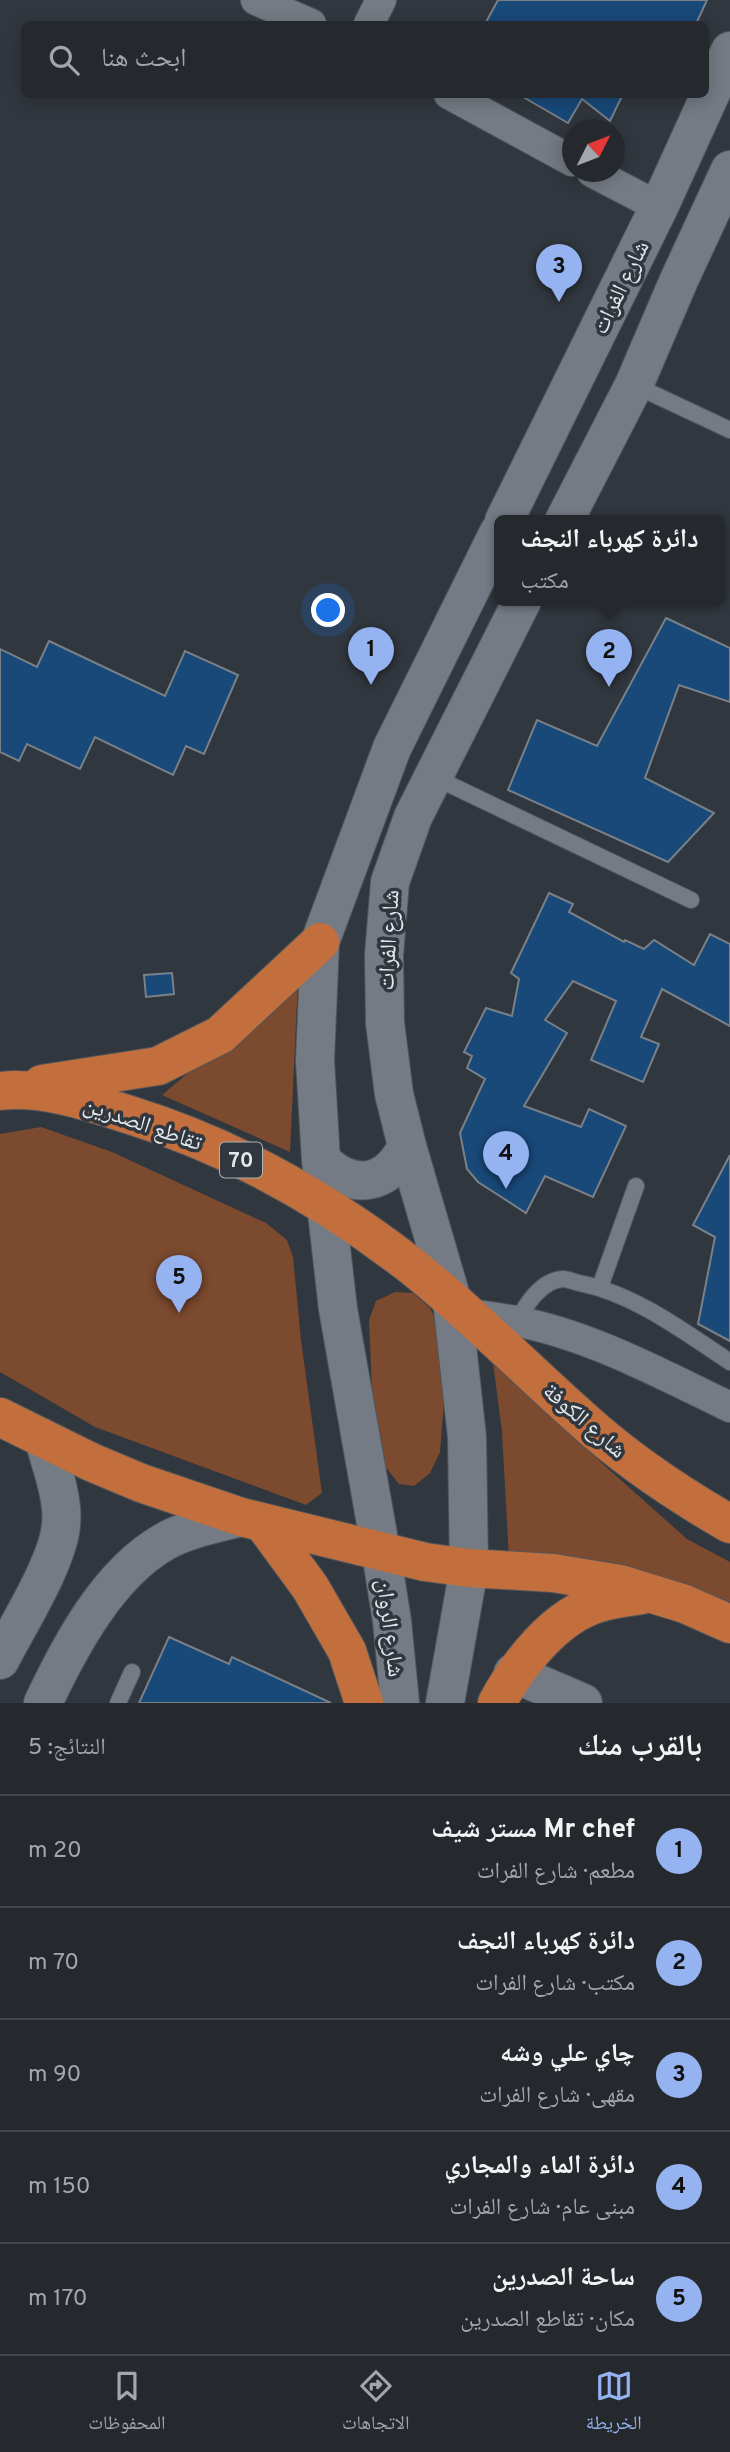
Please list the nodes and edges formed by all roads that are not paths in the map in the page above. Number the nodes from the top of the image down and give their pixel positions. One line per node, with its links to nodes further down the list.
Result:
1 (256, 0): 3 (street)
2 (381, 0): 4 (street)
3 (304, 21)
4 (370, 21)
5 (730, 51): 6 (main road, شارع الفرات)
6 (709, 97)
7 (456, 98): 9 (street)
8 (709, 98): 12 (main road, شارع الفرات)
9 (562, 156)
10 (611, 182): 12 (street)
11 (726, 188): 13 (main road)
12 (659, 207): 15 (main road, شارع الفرات)
13 (634, 385): 14 (lane); 16 (main road)
14 (730, 430)
15 (507, 515)
16 (567, 515)
17 (494, 542): 21 (main road)
18 (519, 606): 19 (main road, شارع الفرات)
19 (434, 776): 20 (lane); 23 (main road, شارع الفرات)
20 (691, 900)
21 (320, 942): 22 (highway); 24 (main road)
22 (2, 1091): 26 (highway, تقاطع الصدرين / 70)
23 (407, 1146): 24 (main road); 28 (main road, شارع الفرات)
24 (321, 1160): 26 (main road)
25 (636, 1186): 27 (lane)
26 (328, 1209): 28 (highway, تقاطع الصدرين / 70); 36 (main road, شارع الروان)
27 (600, 1287): 29 (lane); 30 (lane)
28 (459, 1307): 29 (street); 35 (highway, شارع الكوفة / 70); 37 (main road, شارع الفرات)
29 (517, 1321): 31 (street)
30 (730, 1362)
31 (730, 1407)
32 (0, 1417): 33 (highway)
33 (44, 1440): 34 (highway); 40 (main road)
34 (252, 1520): 36 (highway); 43 (main road); 45 (highway)
35 (730, 1524)
36 (381, 1552): 37 (highway); 46 (main road, شارع الروان)
37 (468, 1568): 38 (highway); 47 (main road)
38 (653, 1593): 39 (highway); 42 (highway)
39 (730, 1624)
40 (0, 1660)
41 (132, 1672): 44 (lane)
42 (505, 1688): 48 (main road)
43 (43, 1703)
44 (118, 1703)
45 (364, 1703)
46 (400, 1703)
47 (445, 1703)
48 (583, 1703)

